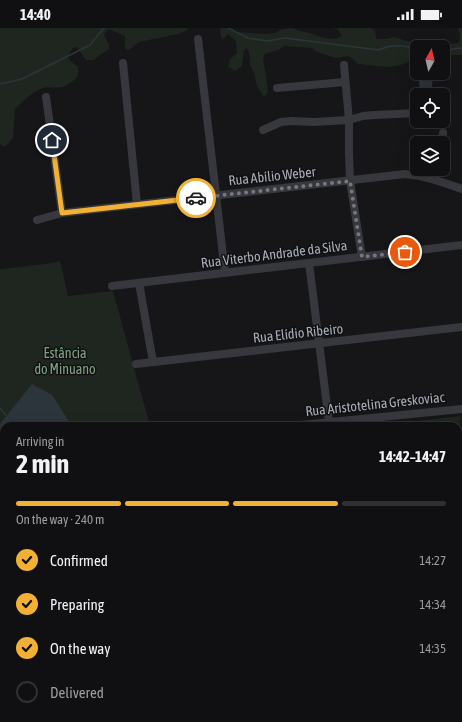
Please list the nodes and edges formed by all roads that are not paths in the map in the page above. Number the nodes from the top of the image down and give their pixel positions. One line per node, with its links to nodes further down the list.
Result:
1 (198, 39): 16 (street)
2 (123, 64): 17 (street)
3 (344, 65): 4 (street)
4 (345, 82): 5 (street); 8 (street)
5 (277, 88)
6 (46, 96): 18 (street)
7 (410, 113): 8 (street)
8 (349, 120): 9 (street); 14 (street)
9 (262, 130)
10 (443, 133): 11 (street)
11 (442, 136)
12 (434, 176): 13 (street)
13 (433, 179): 14 (street, Rua Abílio Weber); 15 (street, Rua Abílio Weber)
14 (350, 181): 16 (street, Rua Abílio Weber); 21 (street)
15 (462, 189)
16 (216, 196): 17 (street, Rua Abílio Weber); 23 (street)
17 (137, 204): 18 (street, Rua Abílio Weber)
18 (62, 213): 19 (street, Rua Abílio Weber)
19 (37, 220)
20 (462, 246): 21 (street, Rua Viterbo Andrade da Silva)
21 (362, 257): 22 (street, Rua Viterbo Andrade da Silva)
22 (309, 263): 23 (street, Rua Viterbo Andrade da Silva); 27 (street)
23 (225, 273): 24 (street, Rua Viterbo Andrade da Silva)
24 (139, 283): 25 (street, Rua Viterbo Andrade da Silva); 28 (street)
25 (112, 286)
26 (462, 328): 27 (street, Rua Elídio Ribeiro)
27 (319, 344): 28 (street, Rua Elídio Ribeiro); 31 (street)
28 (153, 362): 29 (street, Rua Elídio Ribeiro)
29 (136, 364)
30 (462, 409): 31 (street, Rua Aristotelina Greskoviac)
31 (329, 422)

